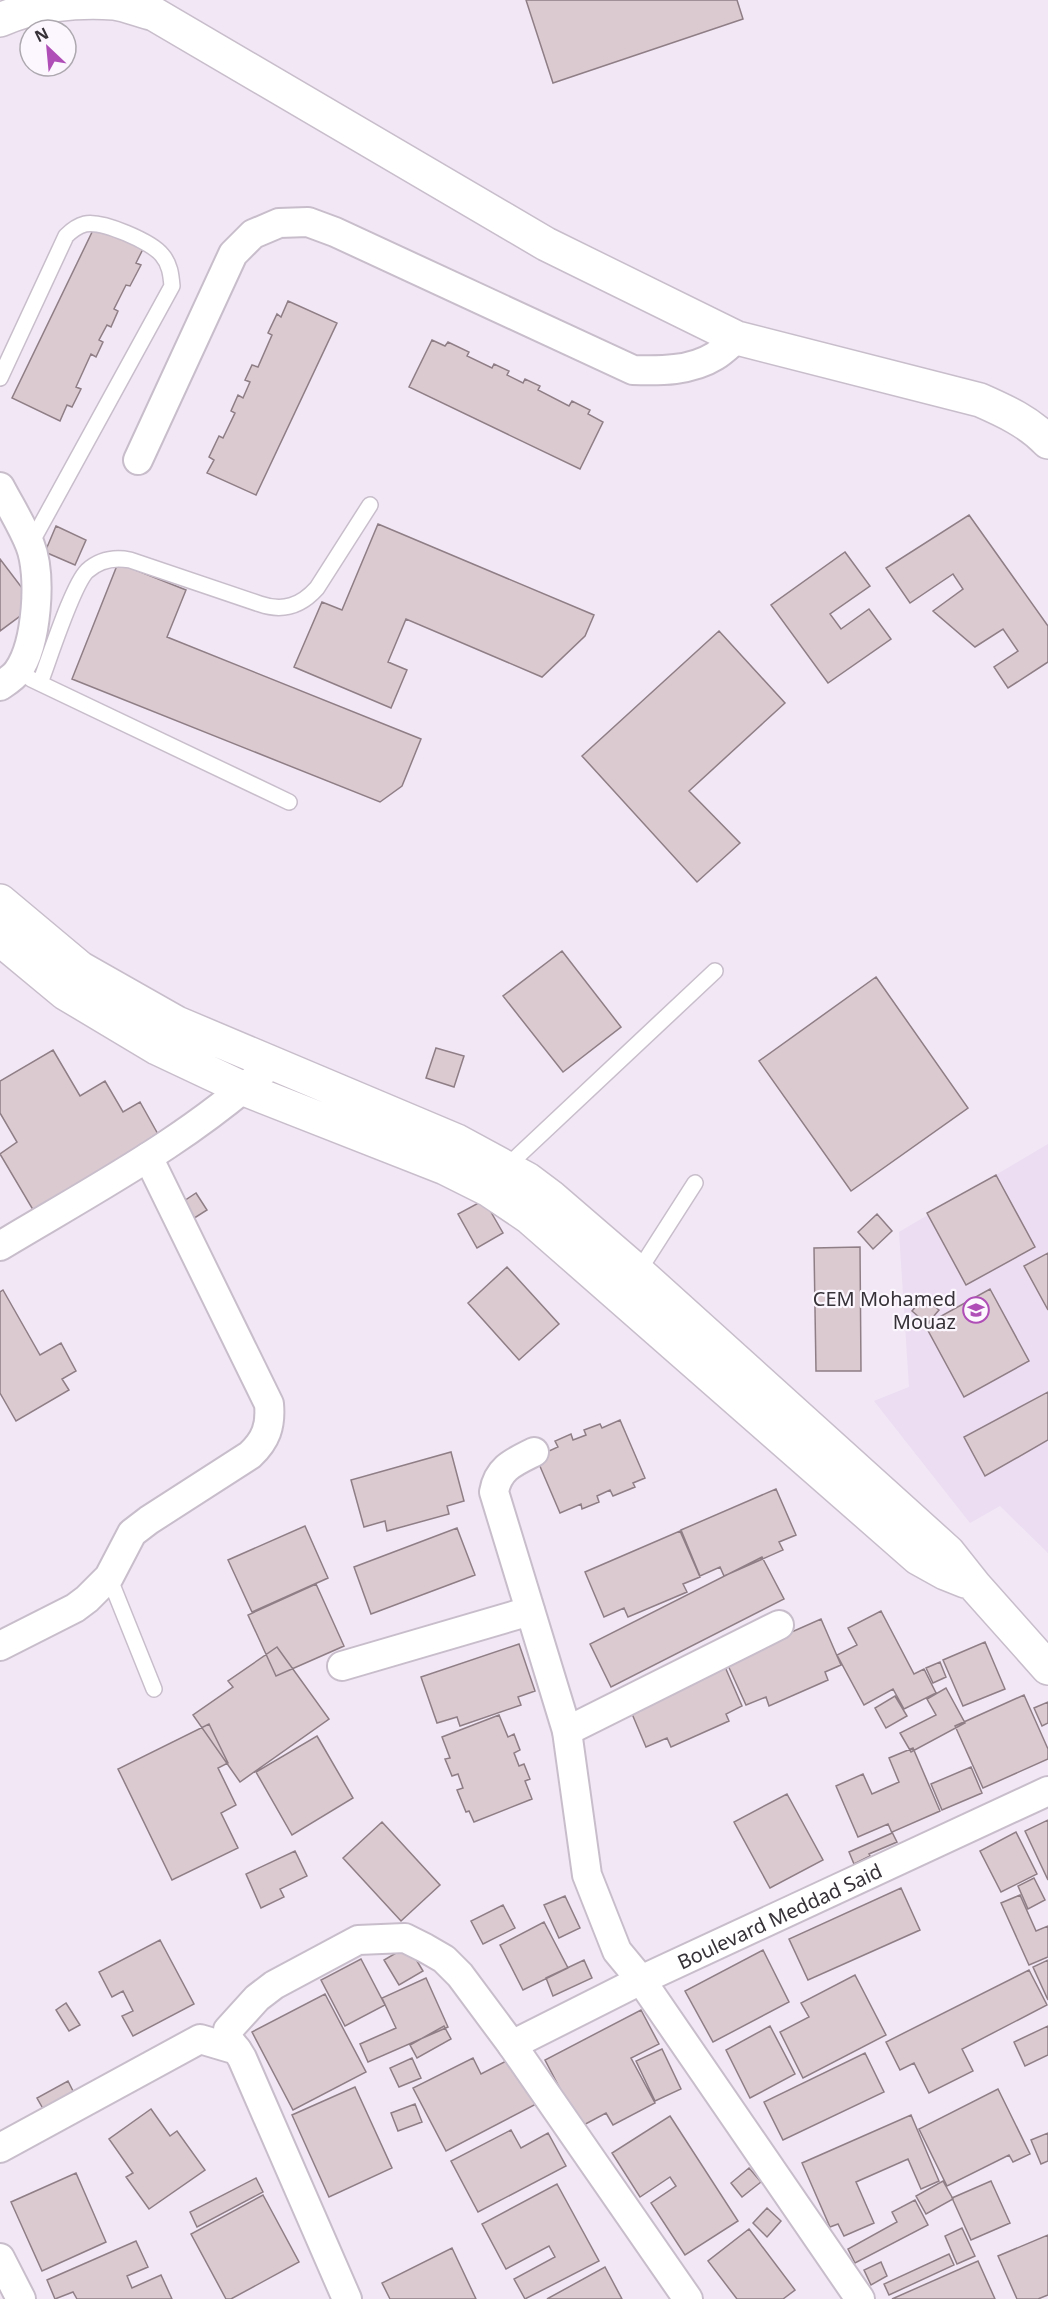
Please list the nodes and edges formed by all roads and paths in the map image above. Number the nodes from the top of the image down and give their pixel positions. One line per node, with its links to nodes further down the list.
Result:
1 (0, 20): 2 (street)
2 (737, 338): 4 (street); 5 (street)
3 (0, 378): 8 (lane)
4 (1048, 442)
5 (138, 460)
6 (0, 487): 8 (street)
7 (370, 505): 9 (lane)
8 (30, 545): 9 (street)
9 (19, 680): 10 (lane)
10 (289, 802)
11 (0, 901): 14 (street)
12 (0, 939): 15 (street)
13 (715, 971): 17 (lane)
14 (271, 1064): 15 (street); 17 (street)
15 (244, 1089): 16 (street); 17 (street)
16 (148, 1157): 19 (street); 22 (street)
17 (497, 1178): 20 (street); 23 (street)
18 (695, 1184): 20 (lane)
19 (0, 1246)
20 (638, 1272): 23 (street)
21 (534, 1452): 24 (street)
22 (109, 1576): 26 (street); 29 (lane)
23 (975, 1586): 28 (street)
24 (530, 1611): 27 (street); 30 (street)
25 (779, 1625): 30 (street)
26 (0, 1646)
27 (342, 1666)
28 (1048, 1668)
29 (154, 1689)
30 (567, 1731): 32 (street)
31 (1048, 1791): 32 (street, Boulevard Meddad Said)
32 (641, 1980): 33 (street, Boulevard Meddad Said); 40 (street)
33 (512, 2045): 34 (street); 39 (street)
34 (237, 2049): 35 (street); 38 (street)
35 (0, 2148)
36 (0, 2258): 37 (street)
37 (21, 2299)
38 (347, 2299)
39 (688, 2299)
40 (860, 2299)

